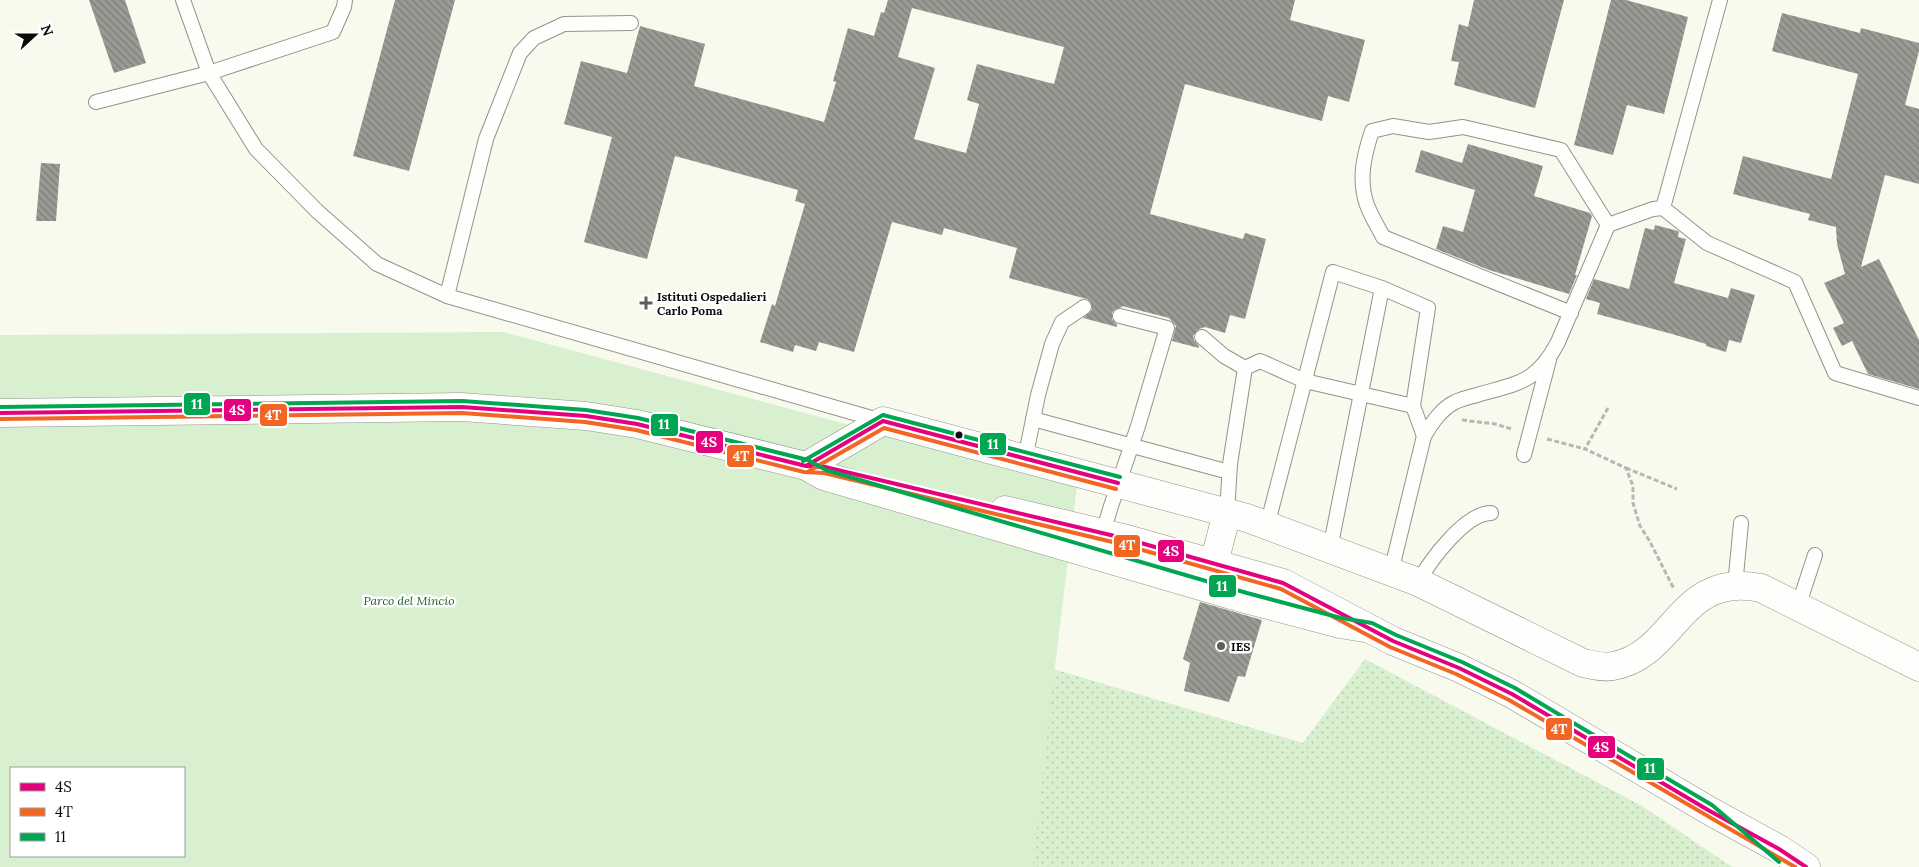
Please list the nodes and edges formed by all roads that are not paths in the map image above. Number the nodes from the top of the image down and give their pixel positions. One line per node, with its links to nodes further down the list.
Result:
1 (183, 0): 5 (lane)
2 (345, 0): 5 (lane)
3 (1720, 0): 7 (lane)
4 (631, 22): 10 (lane)
5 (209, 74): 6 (lane); 10 (lane)
6 (96, 102)
7 (1663, 208): 8 (lane); 19 (lane)
8 (1608, 225): 12 (lane); 12 (lane)
9 (1382, 288): 17 (lane); 18 (lane); 20 (lane)
10 (447, 296): 23 (lane)
11 (1084, 307): 22 (lane)
12 (1571, 313): 15 (lane)
13 (1120, 316): 25 (lane)
14 (1202, 337): 16 (lane)
15 (1550, 360): 24 (lane); 26 (lane)
16 (1245, 368): 17 (lane); 29 (lane)
17 (1305, 381): 18 (lane); 34 (lane)
18 (1361, 394): 20 (lane); 36 (lane)
19 (1919, 398)
20 (1413, 406): 24 (lane)
21 (0, 413): 28 (street)
22 (1033, 419): 25 (lane); 27 (lane)
23 (883, 421): 27 (street); 28 (street)
24 (1424, 436): 39 (lane)
25 (1132, 444): 29 (lane); 30 (lane)
26 (1524, 455)
27 (1025, 459): 30 (street)
28 (806, 466): 35 (street)
29 (1229, 472): 31 (lane)
30 (1118, 483): 31 (street); 35 (lane)
31 (1227, 513): 34 (street); 38 (street)
32 (1491, 513): 40 (lane)
33 (1741, 523): 41 (lane)
34 (1267, 526): 36 (street)
35 (1098, 544): 38 (street); 43 (street)
36 (1330, 550): 39 (street)
37 (1815, 555): 42 (lane)
38 (1214, 563): 43 (street)
39 (1392, 572): 40 (street)
40 (1418, 582): 41 (street)
41 (1734, 586): 42 (street)
42 (1798, 607): 44 (street)
43 (1370, 629): 45 (street)
44 (1919, 667)
45 (1708, 810): 46 (street); 47 (street)
46 (1775, 867)
47 (1806, 867)

